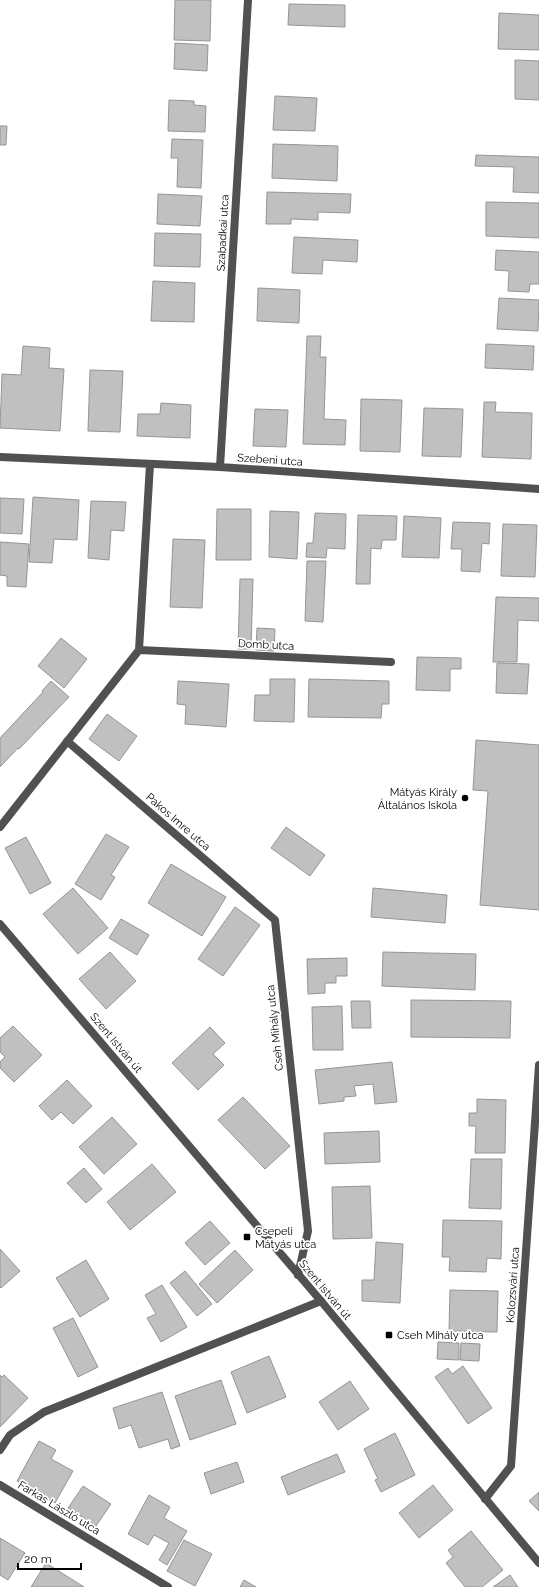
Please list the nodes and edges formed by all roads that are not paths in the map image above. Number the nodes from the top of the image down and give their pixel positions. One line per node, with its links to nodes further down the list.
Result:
1 (248, 0): 4 (street, Szabadkai utca)
2 (0, 457): 3 (street, Szebeni utca)
3 (150, 464): 4 (street, Szebeni utca); 6 (street)
4 (220, 467): 5 (street, Szebeni utca)
5 (539, 489)
6 (140, 650): 7 (street, Domb utca); 8 (street)
7 (391, 662)
8 (67, 741): 9 (street); 10 (street, Pakos Imre utca)
9 (0, 827)
10 (275, 920): 14 (street, Cseh Mihály utca)
11 (0, 924): 14 (street, Szent István út)
12 (539, 1064): 13 (street, Kolozsvári utca)
13 (536, 1161): 18 (street, Kolozsvári utca)
14 (298, 1274): 15 (street, Szent István út)
15 (320, 1301): 16 (street); 18 (street, Szent István út)
16 (0, 1450)
17 (0, 1485): 20 (street, Farkas László utca)
18 (485, 1499): 19 (street, Szent István út)
19 (539, 1563)
20 (168, 1587)

